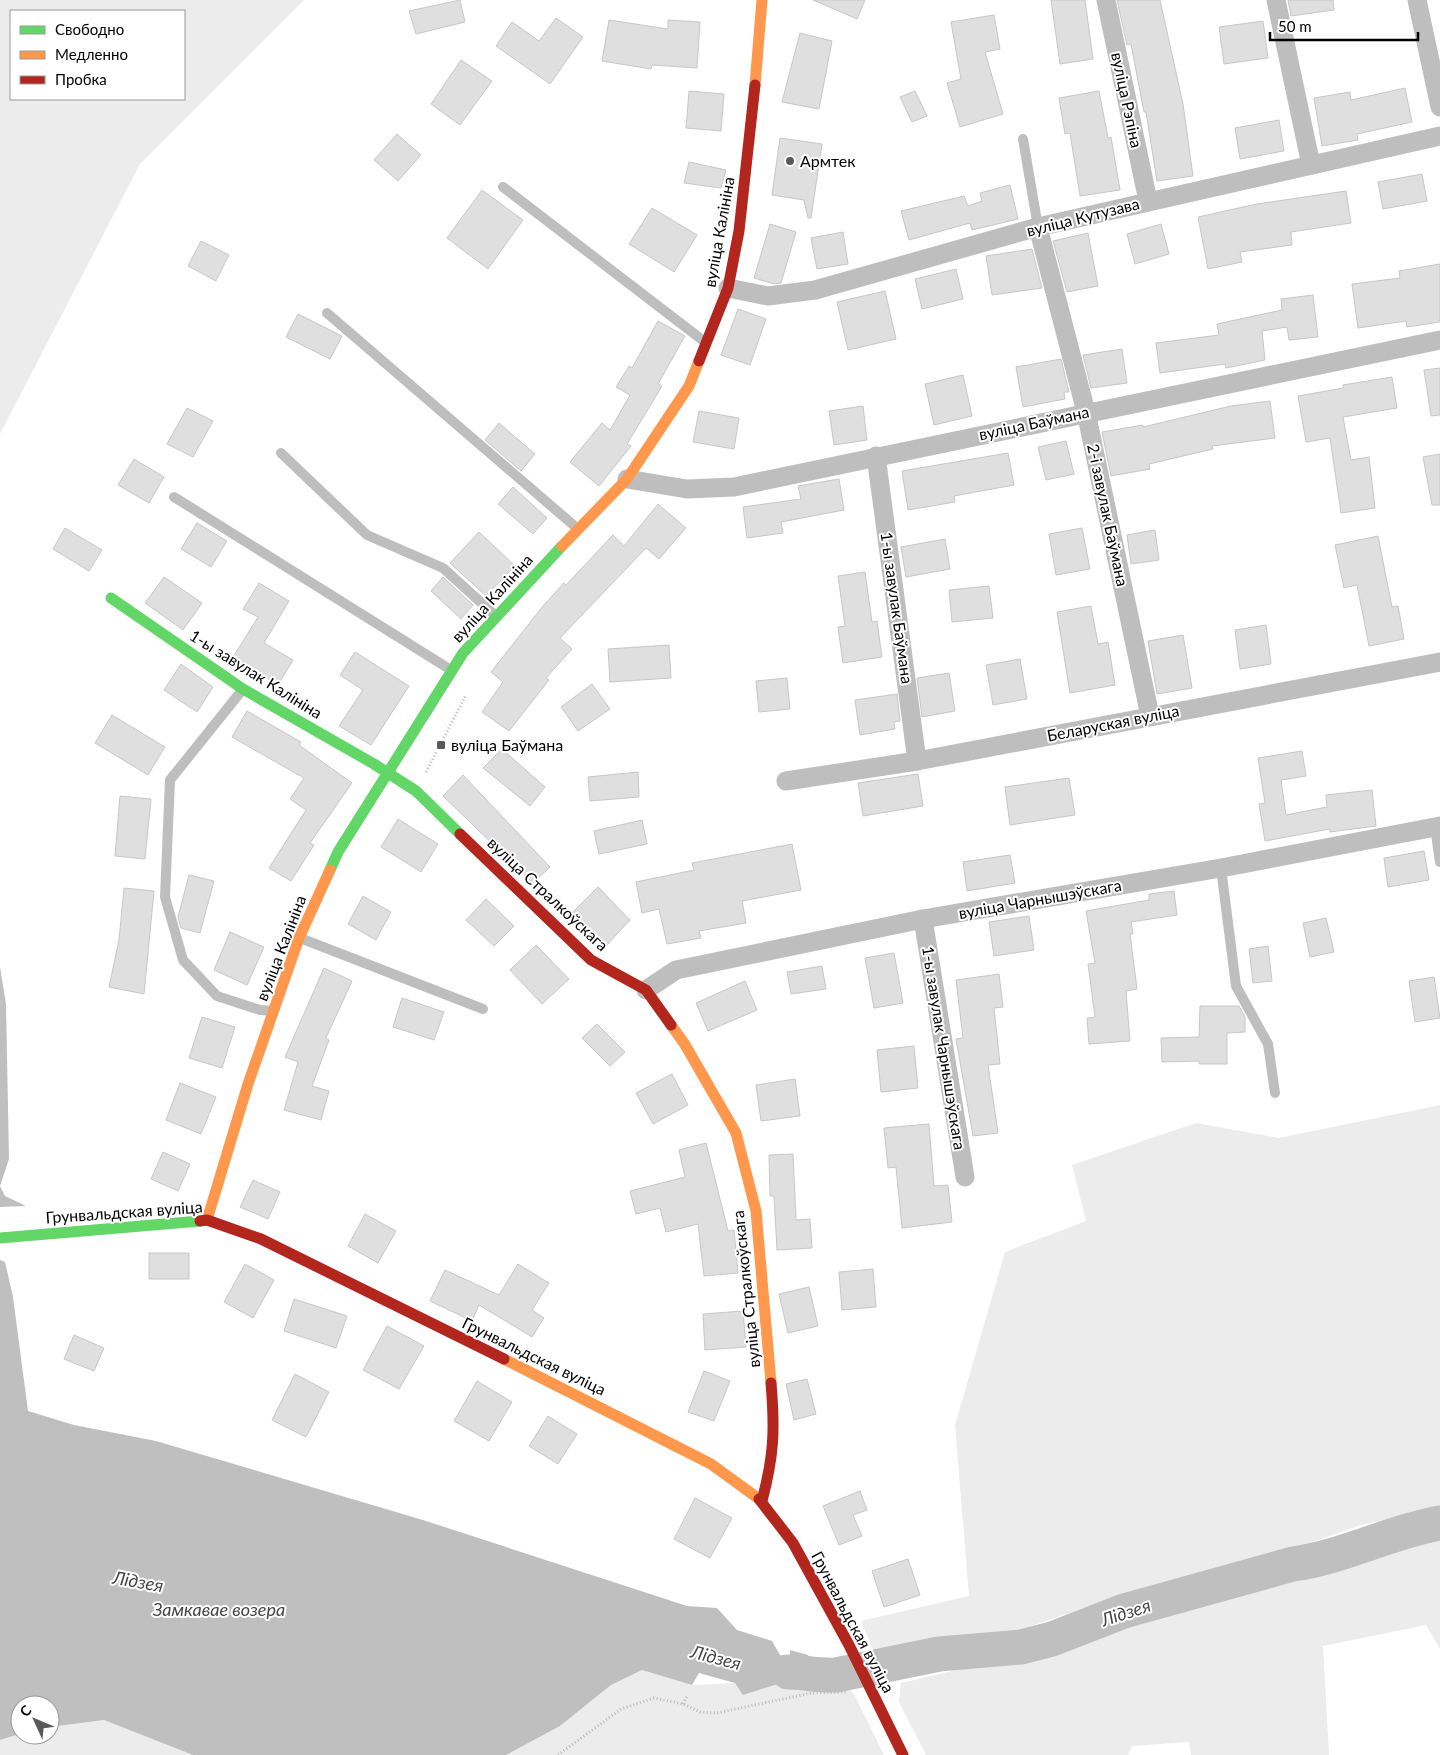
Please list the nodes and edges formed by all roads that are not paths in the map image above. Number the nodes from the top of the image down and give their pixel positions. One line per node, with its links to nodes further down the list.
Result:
1 (762, 0): 12 (main road, вуліца Калініна)
2 (1106, 0): 10 (street, вуліца Рэпіна)
3 (1276, 0): 8 (street)
4 (1417, 0): 5 (street)
5 (1440, 107)
6 (1440, 136): 8 (street, вуліца Кутузава)
7 (1023, 139): 11 (lane)
8 (1311, 165): 10 (street, вуліца Кутузава)
9 (503, 187): 15 (lane)
10 (1148, 201): 11 (street, вуліца Кутузава)
11 (1038, 228): 12 (street, вуліца Кутузава); 16 (street, 2-і завулак Баўмана)
12 (728, 288): 15 (main road, вуліца Калініна)
13 (327, 313): 21 (lane)
14 (1440, 340): 16 (street, вуліца Баўмана)
15 (706, 343): 19 (main road, вуліца Калініна)
16 (1086, 412): 18 (street, вуліца Баўмана); 27 (street, 2-і завулак Баўмана)
17 (281, 453): 23 (lane)
18 (876, 456): 19 (street, вуліца Баўмана); 28 (street, 1-ы завулак Баўмана)
19 (627, 479): 21 (main road, вуліца Калініна)
20 (174, 497): 25 (lane)
21 (578, 529): 23 (main road, вуліца Калініна)
22 (111, 598): 26 (main road, 1-ы завулак Калініна)
23 (498, 618): 25 (main road, вуліца Калініна)
24 (1440, 662): 27 (street, Беларуская вуліца)
25 (452, 670): 29 (main road, вуліца Калініна)
26 (243, 689): 29 (main road, 1-ы завулак Калініна); 38 (lane)
27 (1150, 716): 28 (street, Беларуская вуліца)
28 (917, 761): 30 (street, Беларуская вуліца)
29 (388, 773): 35 (main road, вуліца Калініна); 36 (main road, вуліца Стралкоўскага)
30 (786, 781)
31 (1437, 826): 32 (lane); 33 (street, вуліца Чарнышэўскага)
32 (1440, 862)
33 (1221, 868): 34 (street, вуліца Чарнышэўскага); 39 (lane)
34 (922, 919): 36 (street, вуліца Чарнышэўскага); 40 (street, 1-ы завулак Чарнышэўскага)
35 (300, 938): 37 (lane); 38 (main road, вуліца Калініна)
36 (646, 990): 43 (main road, вуліца Стралкоўскага)
37 (483, 1009)
38 (273, 1011): 41 (main road, вуліца Калініна)
39 (1275, 1094)
40 (965, 1177)
41 (207, 1220): 42 (main road, Грунвальдская вуліца); 43 (main road, Грунвальдская вуліца)
42 (5, 1237)
43 (762, 1501): 44 (main road, Грунвальдская вуліца)
44 (904, 1755)

